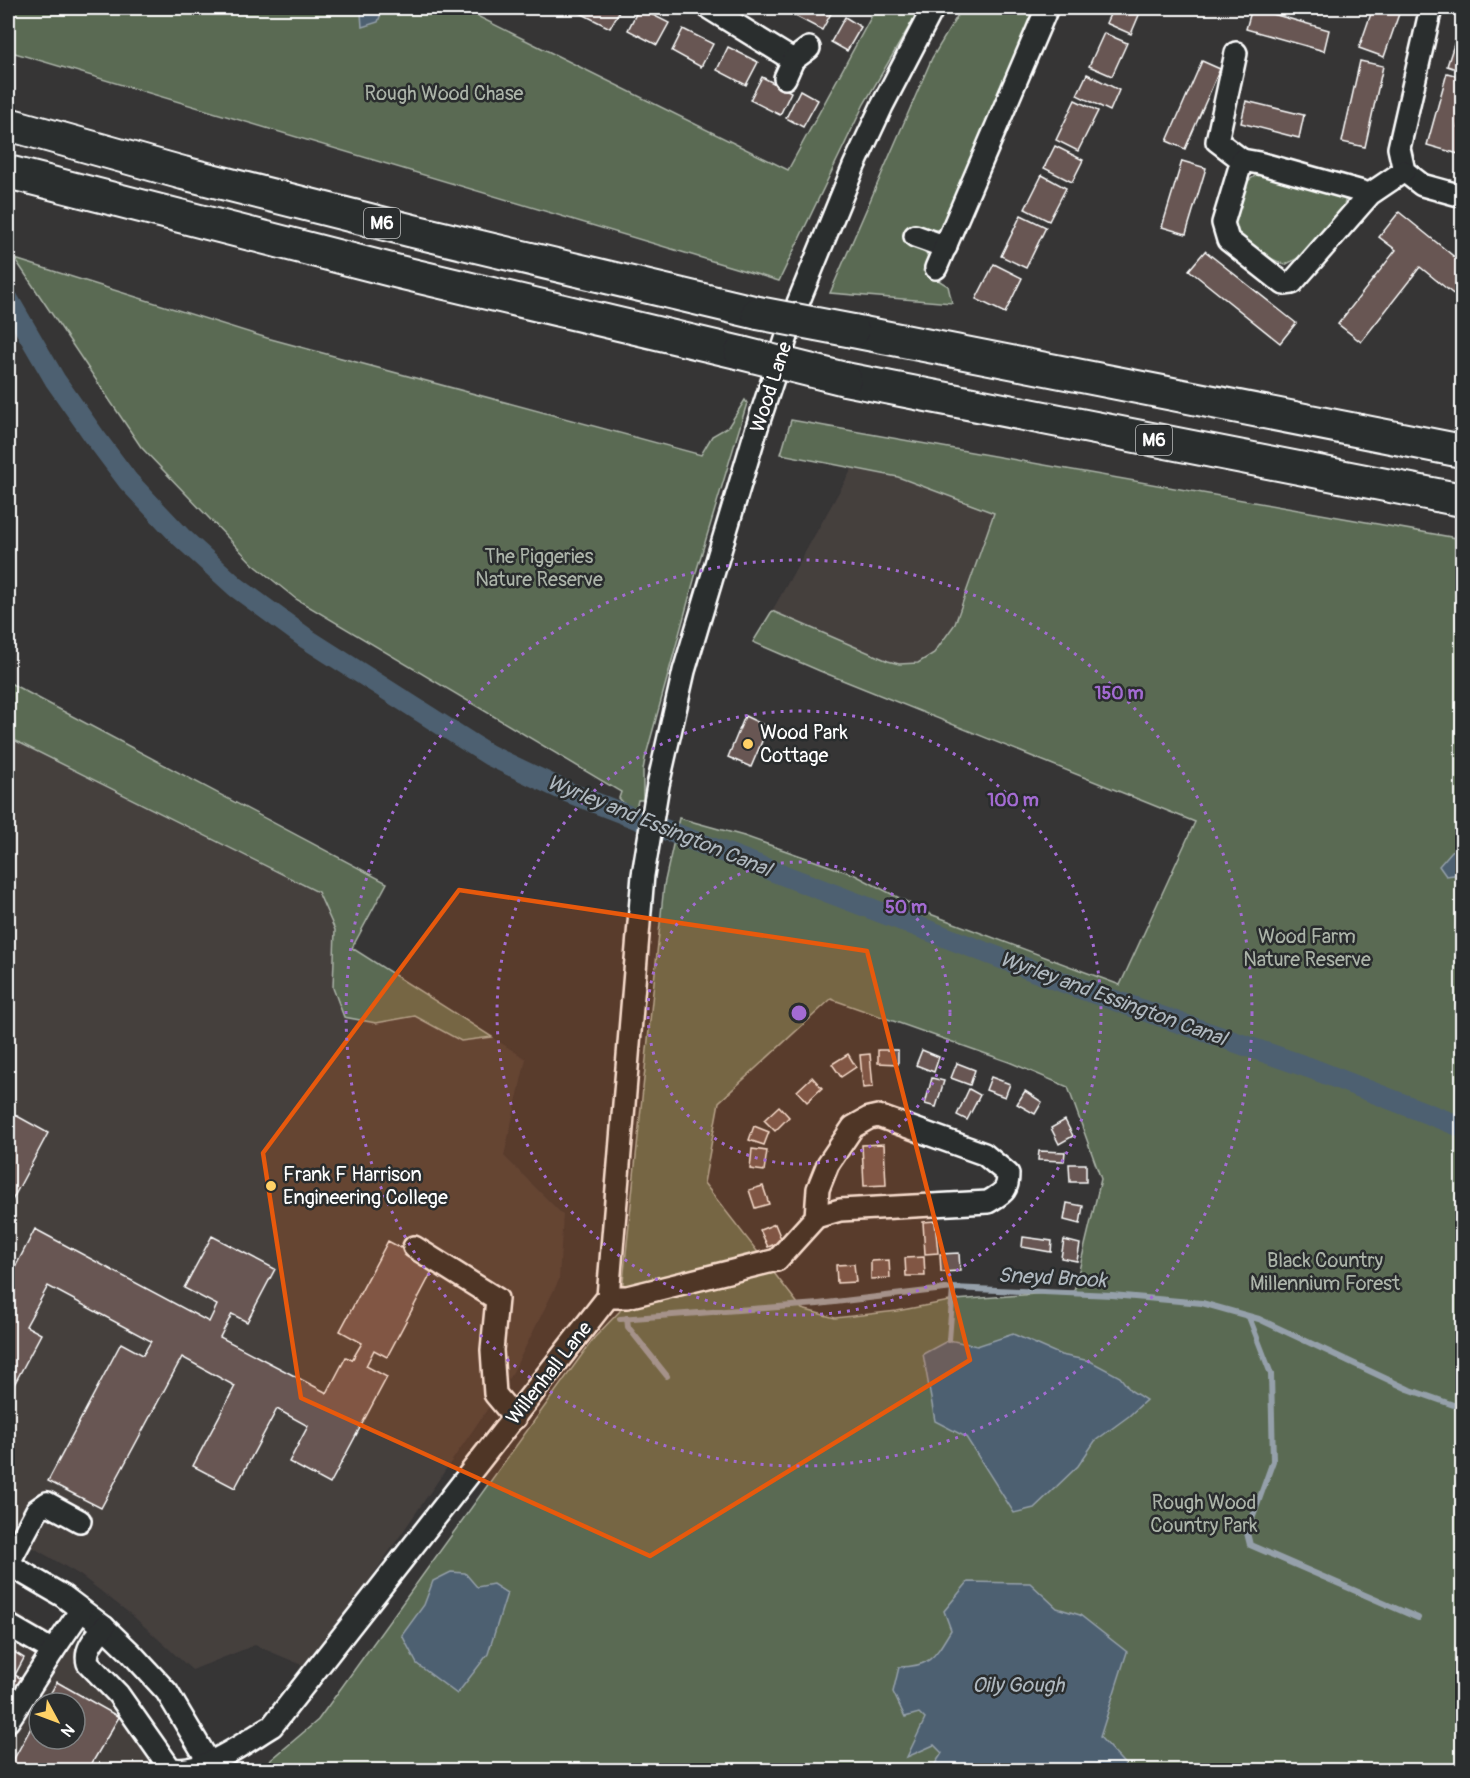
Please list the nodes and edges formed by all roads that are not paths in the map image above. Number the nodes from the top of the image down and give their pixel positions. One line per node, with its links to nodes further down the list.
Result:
1 (709, 8): 6 (street)
2 (933, 8): 20 (street, Wood Lane)
3 (1047, 8): 14 (street)
4 (1431, 8): 9 (street)
5 (1236, 53): 8 (street)
6 (796, 62)
7 (8, 124): 16 (highway, M6, bridge)
8 (1242, 160): 11 (street); 11 (street)
9 (1404, 171): 11 (street); 12 (street)
10 (14, 174): 17 (highway, M6, bridge)
11 (1371, 194)
12 (1462, 196)
13 (915, 237): 14 (street)
14 (946, 247): 15 (street)
15 (936, 268)
16 (1462, 451)
17 (1462, 500)
18 (816, 1217): 18 (street); 20 (street)
19 (414, 1247): 21 (street)
20 (608, 1297): 21 (street, Willenhall Lane)
21 (515, 1418): 29 (street, Willenhall Lane)
22 (80, 1521): 23 (street)
23 (8, 1564): 24 (street)
24 (81, 1610): 26 (street); 27 (street)
25 (8, 1625): 27 (street)
26 (104, 1627): 29 (street); 29 (street)
27 (53, 1651): 28 (street)
28 (8, 1721)
29 (211, 1767)

